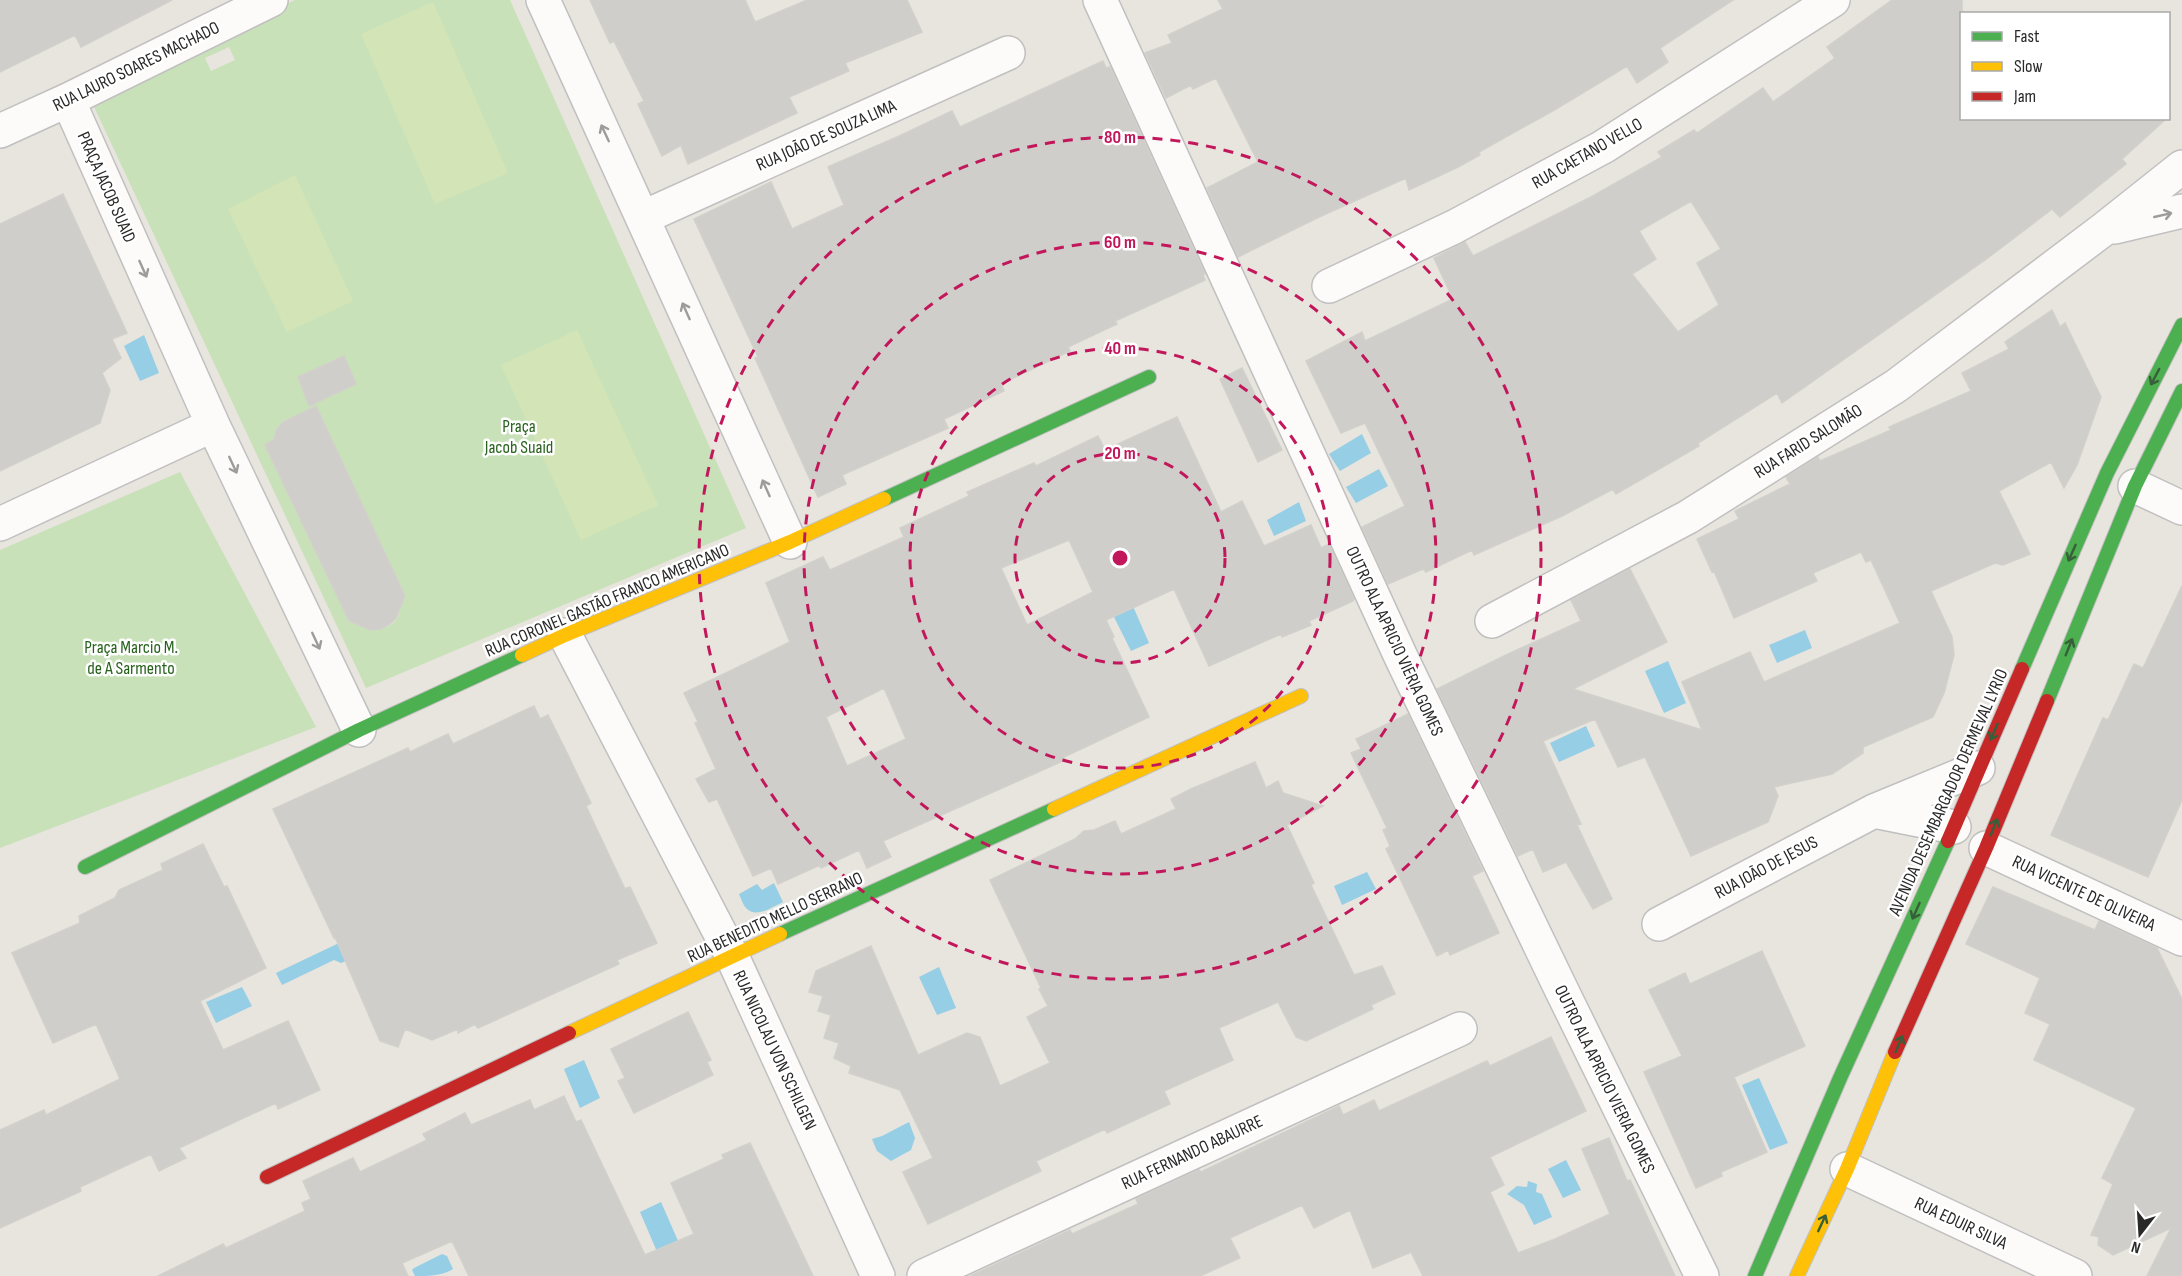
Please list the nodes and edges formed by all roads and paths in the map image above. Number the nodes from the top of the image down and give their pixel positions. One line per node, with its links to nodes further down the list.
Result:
1 (271, 0): 6 (street, RUA LAURO SOARES MACHADO)
2 (543, 0): 10 (street, one-way to 2)
3 (1100, 0): 39 (street, OUTRO ALA APRICIO VIERIA GOMES)
4 (1833, 0): 12 (street, RUA CAETANO VELLO)
5 (1008, 53): 10 (street, RUA JOÃO DE SOUZA LIMA)
6 (68, 100): 7 (street, RUA LAURO SOARES MACHADO); 16 (street, PRAÇA JACOB SUAID, one-way to 16)
7 (0, 131)
8 (2182, 167): 11 (street, RUA FARID SALOMÃO)
9 (2182, 211): 11 (street, RUA FARID SALOMÃO, one-way to 9)
10 (644, 217): 20 (street, one-way to 10)
11 (2104, 230): 21 (street, RUA FARID SALOMÃO)
12 (1329, 286)
13 (2182, 325): 17 (street, AVENIDA DESEMBARGADOR DERMEVAL LYRIO, one-way to 17)
14 (1149, 377): 20 (street, RUA CORONEL GASTÃO FRANCO AMERICANO)
15 (2182, 391): 17 (street, AVENIDA DESEMBARGADOR DERMEVAL LYRIO)
16 (213, 425): 19 (street); 24 (street, PRAÇA JACOB SUAID, one-way to 24)
17 (2121, 480): 18 (street); 25 (street, AVENIDA DESEMBARGADOR DERMEVAL LYRIO, one-way to 25); 28 (street, AVENIDA DESEMBARGADOR DERMEVAL LYRIO, one-way to 17)
18 (2182, 508)
19 (0, 524)
20 (790, 542): 22 (street, RUA CORONEL GASTÃO FRANCO AMERICANO)
21 (1492, 621)
22 (565, 635): 24 (street, RUA CORONEL GASTÃO FRANCO AMERICANO); 32 (street, RUA NICOLAU VON SCHILGEN)
23 (1301, 696): 32 (street, RUA BENEDITO MELLO SERRANO)
24 (359, 730): 29 (street, RUA CORONEL GASTÃO FRANCO AMERICANO)
25 (1978, 768): 26 (street, RUA JOÃO DE JESUS); 27 (street, AVENIDA DESEMBARGADOR DERMEVAL LYRIO)
26 (1874, 811): 27 (street); 30 (street, RUA JOÃO DE JESUS)
27 (1954, 827): 34 (street, AVENIDA DESEMBARGADOR DERMEVAL LYRIO, one-way to 34)
28 (1986, 848): 31 (street, RUA VICENTE DE OLIVEIRA); 35 (street, AVENIDA DESEMBARGADOR DERMEVAL LYRIO, one-way to 28)
29 (85, 867)
30 (1659, 924)
31 (2182, 939)
32 (732, 956): 36 (street, RUA BENEDITO MELLO SERRANO); 37 (street, RUA NICOLAU VON SCHILGEN)
33 (1461, 1029): 38 (street, RUA FERNANDO ABAURRE)
34 (1811, 1147): 35 (street); 40 (street, AVENIDA DESEMBARGADOR DERMEVAL LYRIO)
35 (1835, 1164): 41 (street, AVENIDA DESEMBARGADOR DERMEVAL LYRIO, one-way to 35); 42 (street, RUA EDUIR SILVA)
36 (267, 1177)
37 (878, 1276)
38 (924, 1276)
39 (1702, 1276)
40 (1755, 1276)
41 (1797, 1276)
42 (2075, 1276)

